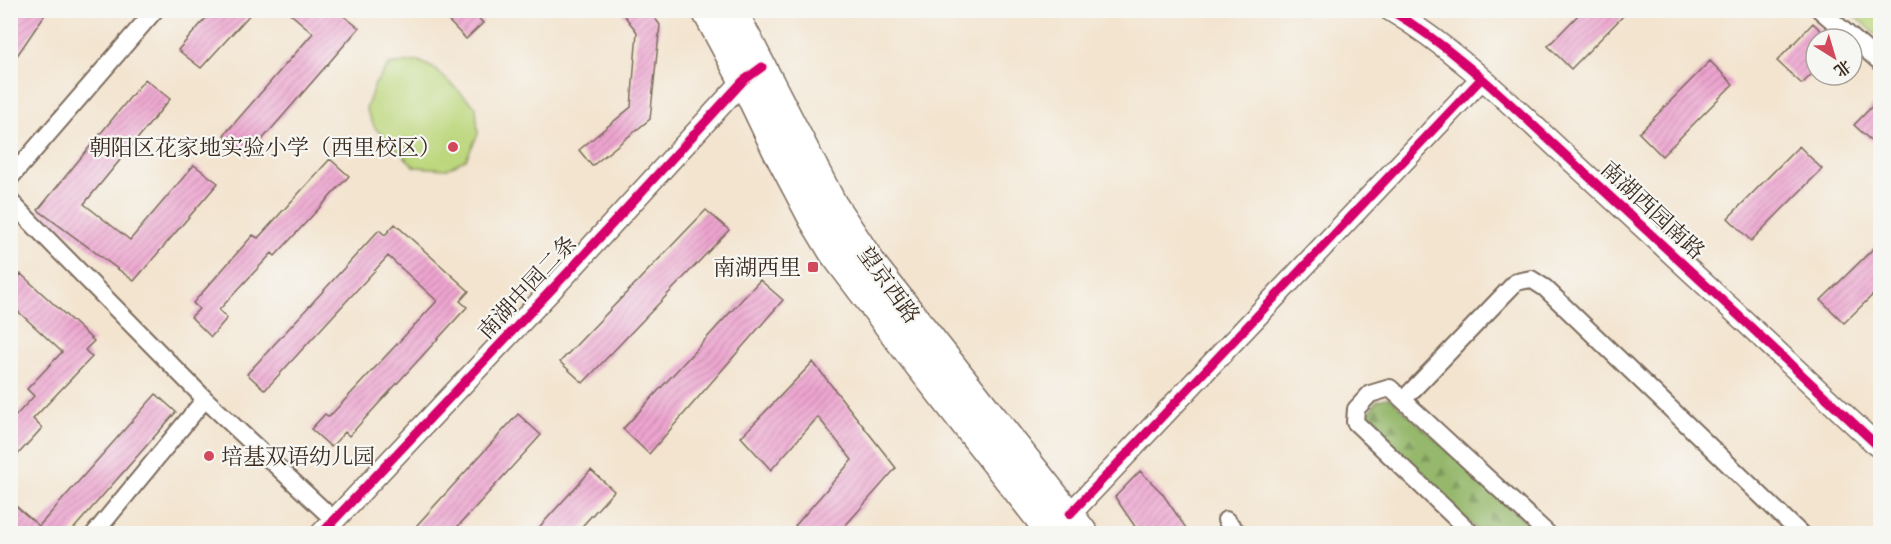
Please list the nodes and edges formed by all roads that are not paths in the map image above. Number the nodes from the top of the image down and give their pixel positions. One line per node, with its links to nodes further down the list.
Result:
1 (155, 10): 9 (street)
2 (705, 10): 7 (main road, 望京西路)
3 (733, 10): 7 (main road, 望京西路)
4 (1390, 10): 8 (street, 南湖西园南路)
5 (1820, 10): 6 (street)
6 (1881, 62)
7 (752, 74): 15 (main road, 望京西路); 16 (street, 南湖中园二条); 18 (main road, 望京西路)
8 (1481, 79): 13 (street, 南湖西园南路); 15 (street)
9 (10, 178)
10 (10, 201): 11 (street)
11 (205, 399): 16 (street); 17 (street)
12 (1403, 400): 20 (street); 21 (street); 22 (street)
13 (1881, 448)
14 (1226, 520): 19 (street)
15 (1077, 524)
16 (327, 527)
17 (94, 534)
18 (1052, 534)
19 (1239, 534)
20 (1472, 534)
21 (1548, 534)
22 (1801, 534)

